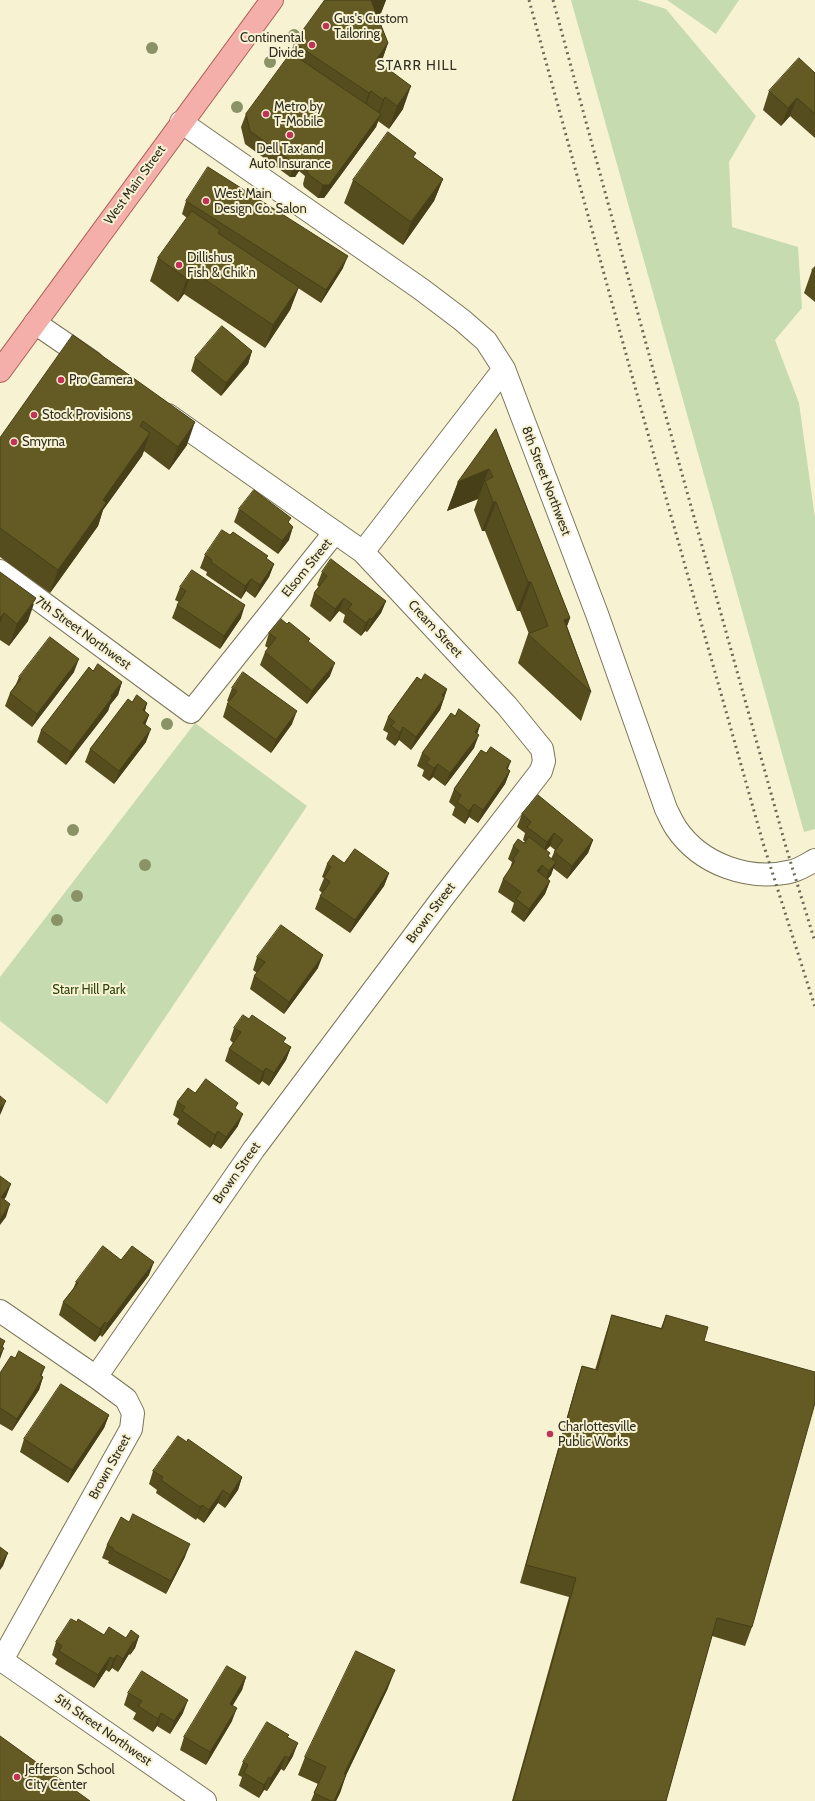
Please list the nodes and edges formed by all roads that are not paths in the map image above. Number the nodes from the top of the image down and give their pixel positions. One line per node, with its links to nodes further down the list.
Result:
1 (272, 0): 2 (main road, West Main Street)
2 (181, 122): 3 (main road, West Main Street); 4 (street, 8th Street Northwest)
3 (35, 323): 5 (main road, West Main Street); 6 (street)
4 (504, 369): 9 (street); 13 (street, 8th Street Northwest)
5 (0, 371)
6 (111, 375)
7 (150, 402): 8 (street)
8 (335, 532): 9 (street, Elsom Street); 11 (street, Elsom Street)
9 (363, 552): 12 (street, Cream Street)
10 (0, 571): 11 (street, 7th Street Northwest)
11 (167, 695)
12 (507, 706): 15 (street, Brown Street)
13 (815, 860)
14 (0, 1311): 15 (street)
15 (96, 1377): 16 (street, Brown Street)
16 (1, 1660): 17 (street, 5th Street Northwest)
17 (205, 1801)

